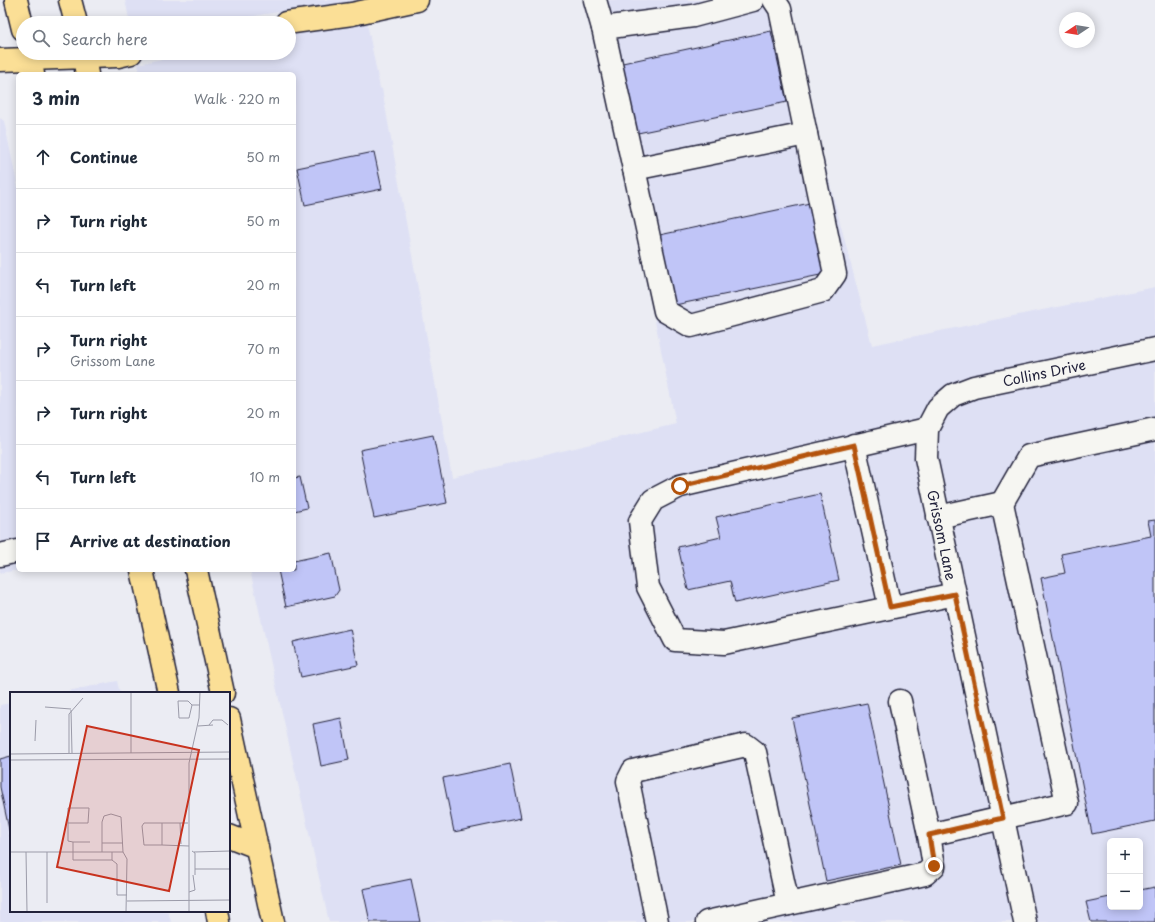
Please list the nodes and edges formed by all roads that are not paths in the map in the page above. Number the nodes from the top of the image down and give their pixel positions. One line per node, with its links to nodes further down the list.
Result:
1 (16, 0): 7 (main road)
2 (70, 0): 8 (main road)
3 (417, 0): 9 (main road)
4 (595, 0): 10 (street)
5 (753, 0): 10 (street)
6 (774, 0): 14 (street)
7 (20, 16)
8 (74, 16)
9 (296, 22)
10 (603, 28): 15 (street)
11 (0, 60): 13 (main road)
12 (84, 61): 13 (main road)
13 (31, 62)
14 (806, 134): 15 (street); 15 (street)
15 (634, 169)
16 (1155, 349): 17 (street, Collins Drive)
17 (938, 408): 18 (street, Grissom Lane)
18 (927, 428): 20 (street); 22 (street, Grissom Lane)
19 (1155, 429): 21 (street)
20 (854, 445): 28 (street); 28 (street)
21 (1002, 502): 22 (street); 33 (street)
22 (938, 517): 27 (street, Grissom Lane)
23 (16, 551): 24 (street)
24 (0, 555)
25 (142, 572): 29 (main road)
26 (196, 572): 30 (main road)
27 (955, 594): 28 (street); 33 (street, Grissom Lane)
28 (890, 607)
29 (169, 692)
30 (223, 692)
31 (900, 700): 34 (street)
32 (230, 724): 36 (main road)
33 (1003, 818): 34 (street); 43 (street, Grissom Lane)
34 (929, 835): 37 (street)
35 (230, 836): 36 (main road)
36 (257, 847): 40 (main road)
37 (788, 904): 41 (street); 42 (street)
38 (217, 912): 39 (main road)
39 (219, 922)
40 (273, 922)
41 (657, 922)
42 (707, 922)
43 (1025, 922)

